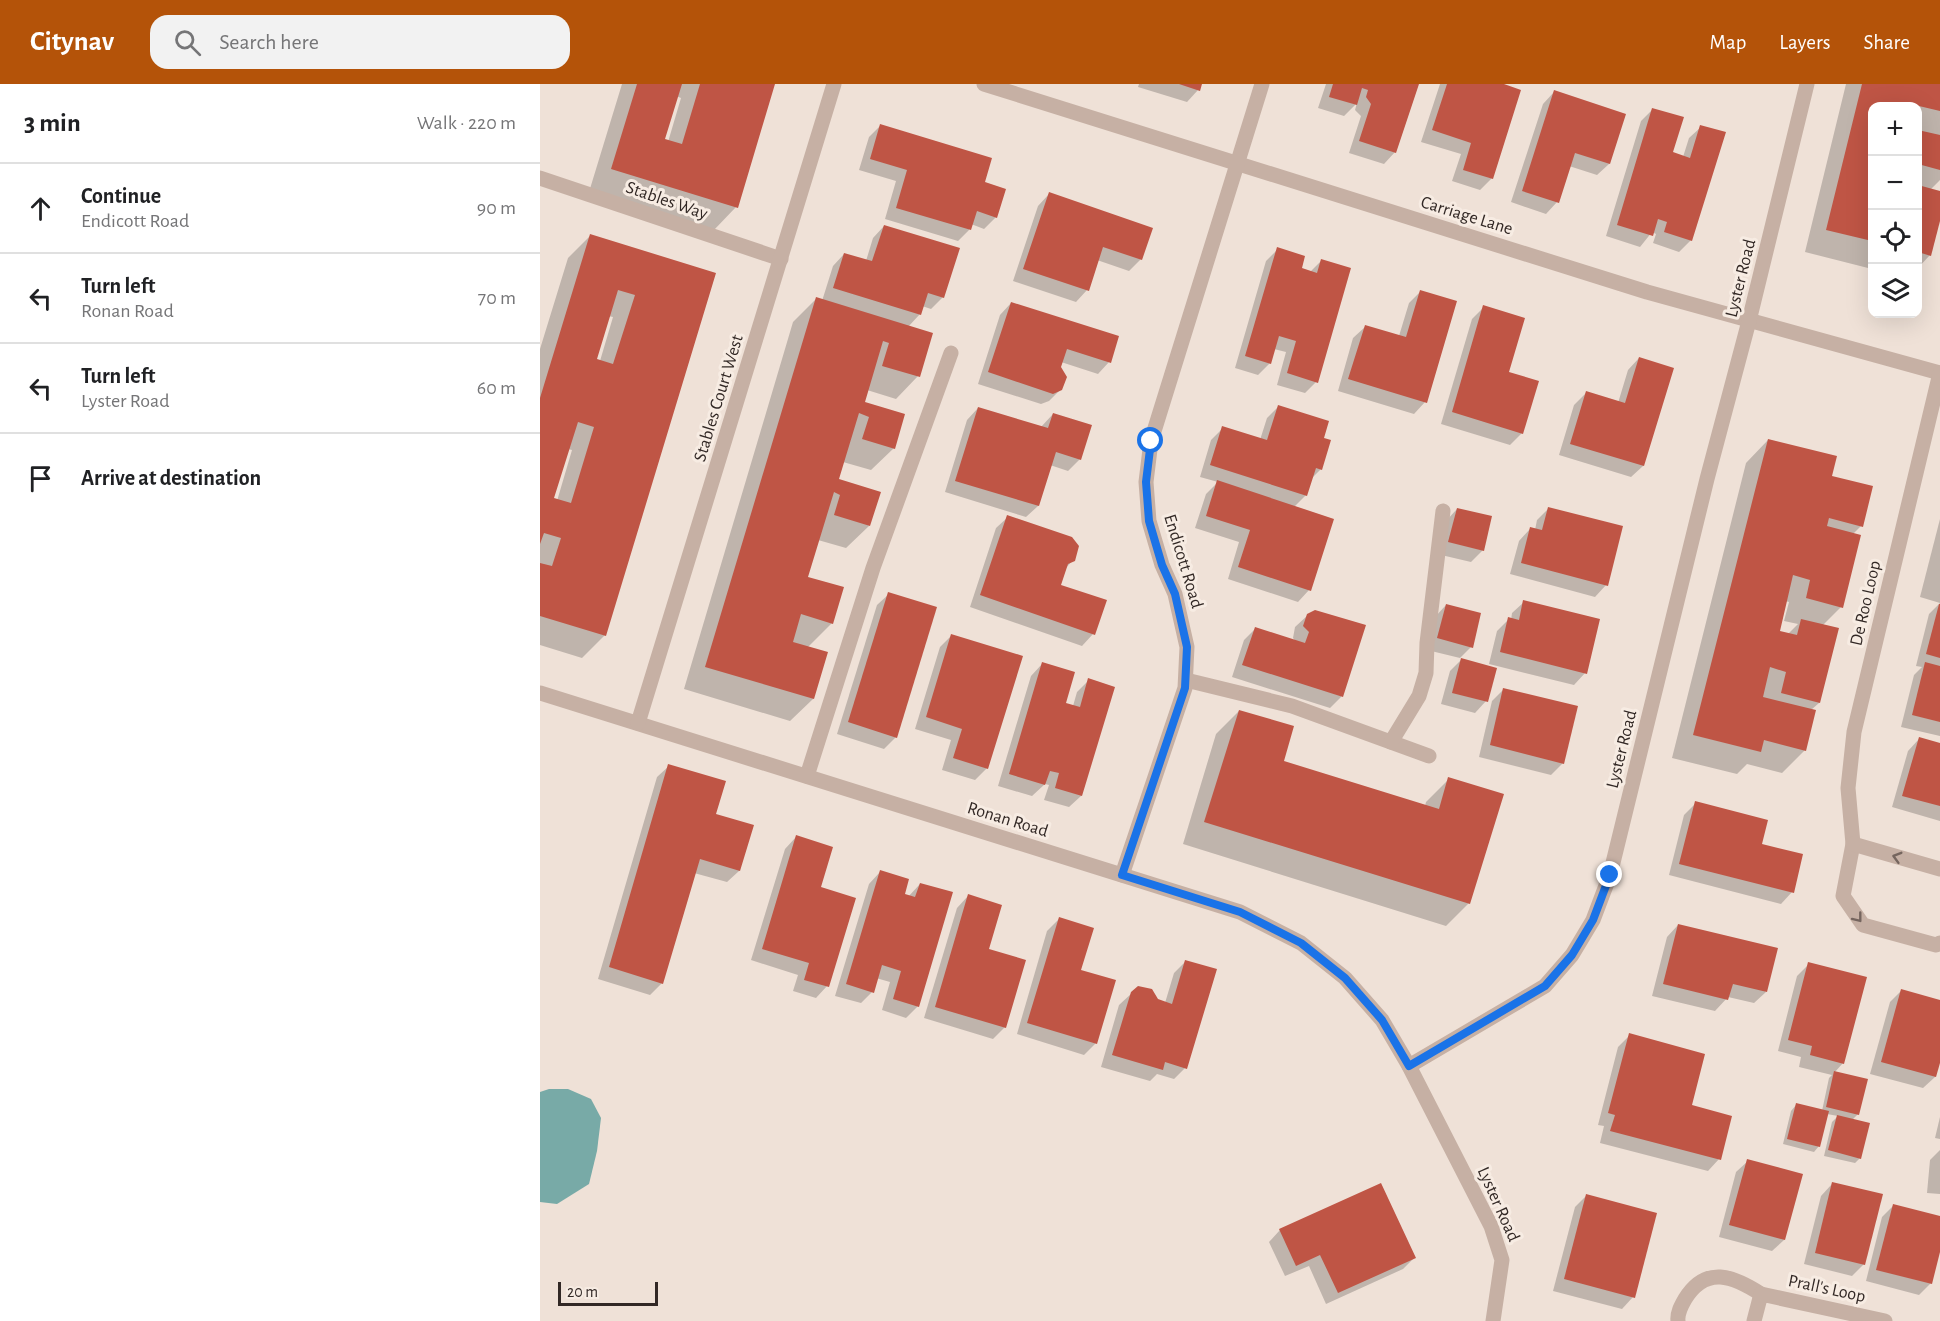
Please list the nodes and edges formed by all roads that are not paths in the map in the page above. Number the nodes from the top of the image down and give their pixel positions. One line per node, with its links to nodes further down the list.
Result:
1 (834, 84): 7 (street, Stables Court West)
2 (984, 84): 5 (street, Carriage Lane)
3 (1262, 84): 5 (street, Endicott Road)
4 (1807, 84): 8 (street, Lyster Road)
5 (1238, 163): 8 (street, Carriage Lane); 12 (street, Endicott Road)
6 (540, 178): 7 (street, Stables Way)
7 (781, 259): 14 (street, Stables Court West)
8 (1749, 321): 10 (street, Carriage Lane); 22 (street, Lyster Road)
9 (951, 353): 17 (street)
10 (1940, 373): 18 (street, De Roo Loop)
11 (1443, 511): 15 (street)
12 (1185, 680): 15 (street); 20 (street, Endicott Road)
13 (540, 693): 14 (street, Ronan Road)
14 (638, 723): 17 (street, Ronan Road)
15 (1391, 742): 16 (street)
16 (1428, 756)
17 (807, 776): 20 (street, Ronan Road)
18 (1853, 844): 19 (street, one-way to 18); 21 (street, De Roo Loop, one-way to 21)
19 (1940, 869)
20 (1122, 875): 22 (street, Ronan Road)
21 (1940, 943)
22 (1409, 1066): 24 (street, Lyster Road)
23 (1761, 1294): 25 (street, Prall's Loop); 26 (street, Prall's Loop); 27 (street, Prall's Loop)
24 (1493, 1321)
25 (1678, 1321)
26 (1754, 1321)
27 (1885, 1321)

